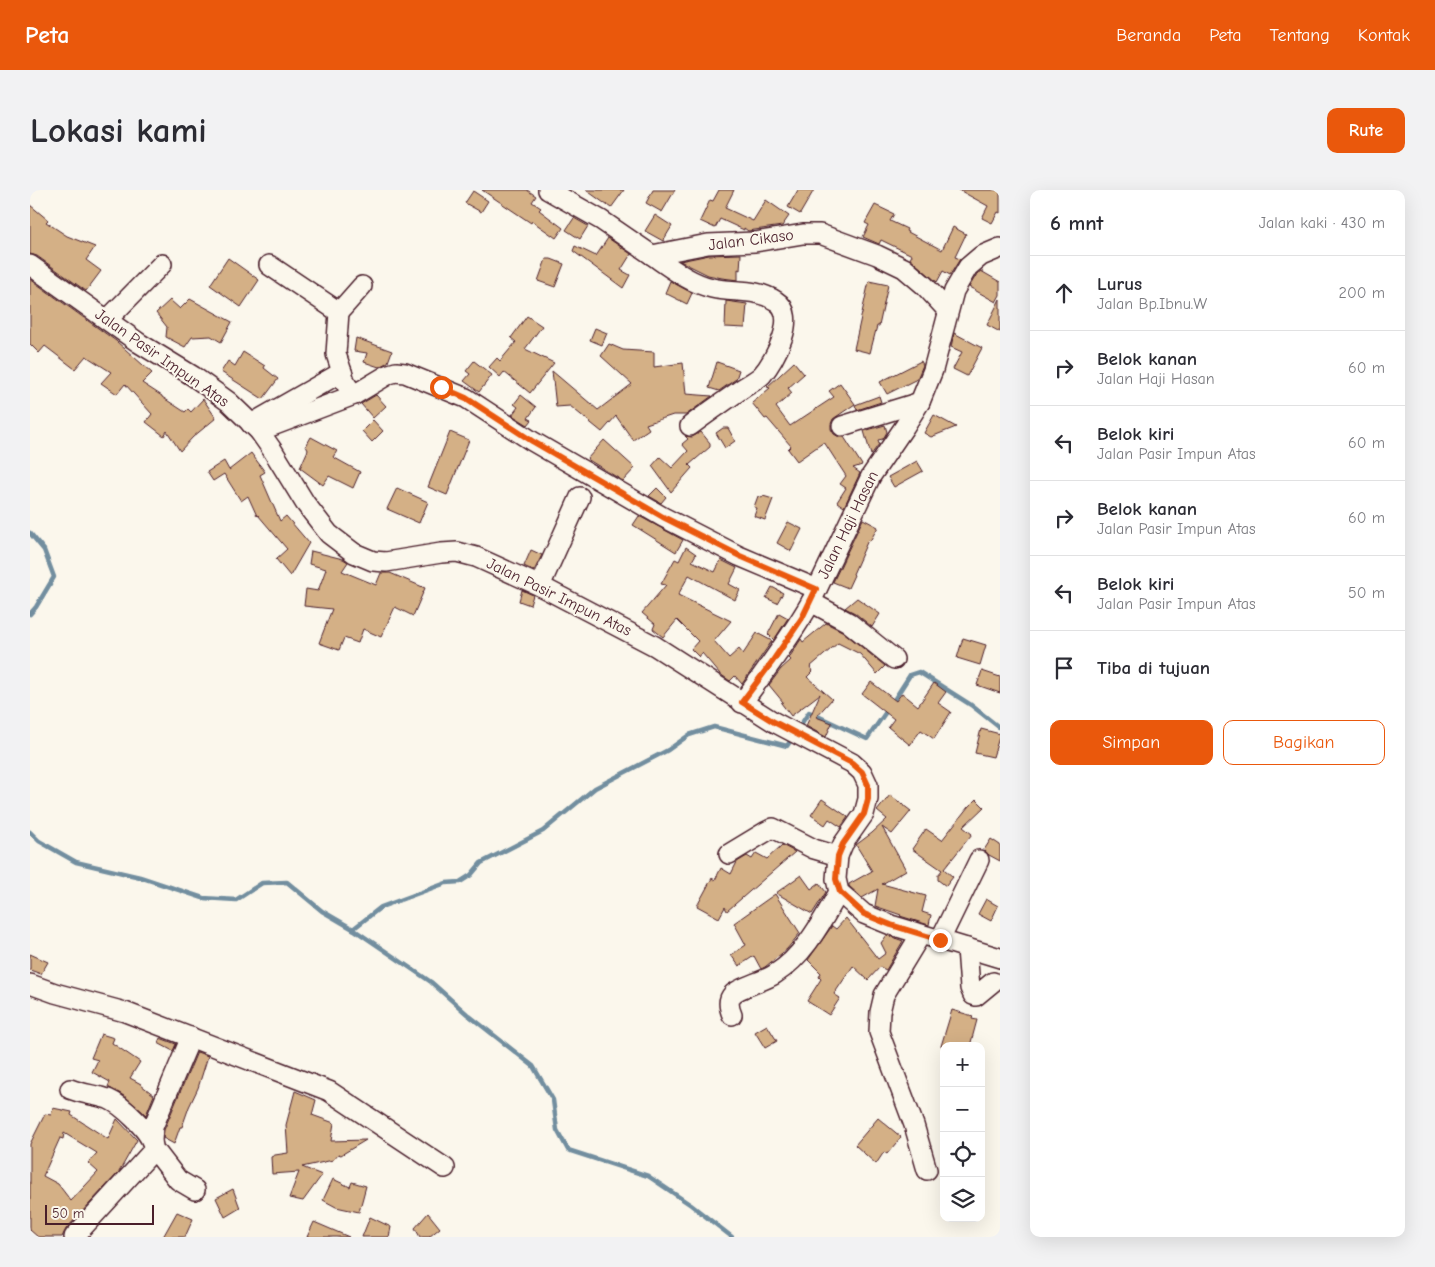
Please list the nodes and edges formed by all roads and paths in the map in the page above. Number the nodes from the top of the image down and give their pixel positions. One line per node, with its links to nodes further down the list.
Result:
1 (554, 192): 3 (street)
2 (999, 252): 8 (street, Jalan Haji Hasan)
3 (652, 255): 8 (street, Jalan Cikaso); 14 (street)
4 (162, 264): 10 (street)
5 (30, 265): 10 (street, Jalan Pasir Impun Atas)
6 (270, 265): 9 (street)
7 (362, 286): 9 (street)
8 (948, 311): 13 (street, Jalan Haji Hasan)
9 (339, 312): 11 (street)
10 (107, 320): 16 (street, Jalan Pasir Impun Atas)
11 (342, 372): 12 (street); 16 (street)
12 (354, 396): 16 (street); 19 (street)
13 (920, 402): 15 (street); 19 (street, Jalan Haji Hasan)
14 (690, 426)
15 (842, 426)
16 (255, 428): 18 (street, Jalan Pasir Impun Atas)
17 (580, 498): 18 (street)
18 (540, 586): 21 (street, Jalan Pasir Impun Atas)
19 (814, 596): 20 (street); 21 (street, Jalan Haji Hasan)
20 (894, 659)
21 (742, 702): 23 (street, Jalan Pasir Impun Atas)
22 (729, 854): 23 (street)
23 (838, 856): 25 (street, Jalan Pasir Impun Atas)
24 (979, 860): 27 (street)
25 (840, 892): 26 (street); 32 (street)
26 (921, 934): 27 (street); 37 (street)
27 (940, 940): 28 (street)
28 (967, 948): 29 (street); 30 (street)
29 (1000, 958)
30 (993, 982)
31 (30, 984): 33 (street)
32 (732, 1015)
33 (191, 1037): 35 (street); 36 (street)
34 (70, 1089): 35 (street)
35 (153, 1147): 38 (street); 39 (street)
36 (445, 1168)
37 (927, 1170)
38 (195, 1190)
39 (74, 1237)

